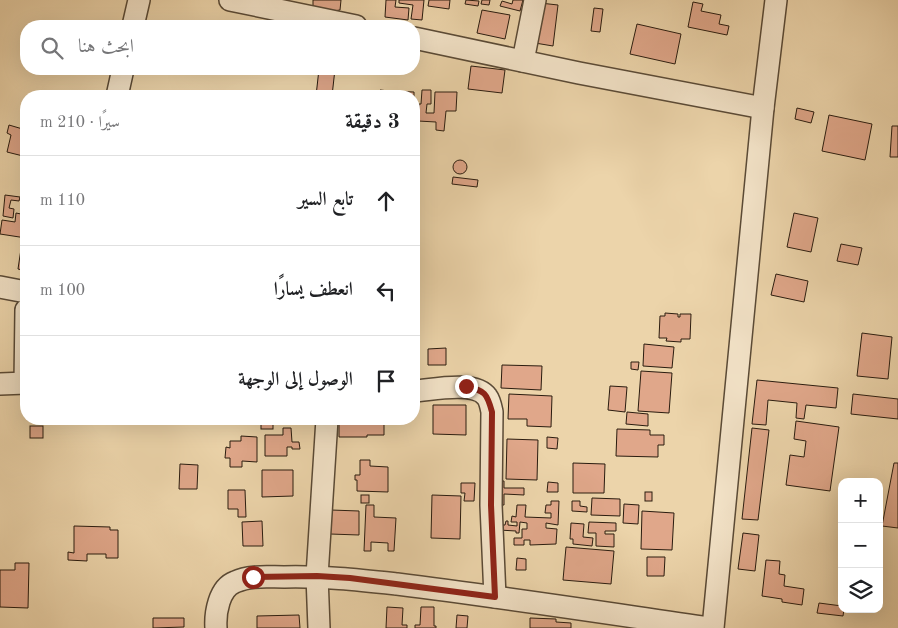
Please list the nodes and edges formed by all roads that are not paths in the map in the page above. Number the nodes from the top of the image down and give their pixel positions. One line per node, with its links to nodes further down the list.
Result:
1 (139, 0): 5 (street)
2 (230, 0): 6 (street)
3 (535, 0): 8 (street)
4 (776, 0): 11 (street)
5 (134, 20)
6 (327, 20)
7 (420, 39): 8 (street)
8 (523, 61): 11 (street)
9 (122, 75): 10 (street)
10 (118, 90)
11 (763, 108): 22 (street)
12 (0, 287): 13 (street)
13 (20, 291)
14 (20, 383): 15 (street)
15 (0, 384)
16 (420, 390): 19 (street)
17 (327, 425): 18 (street)
18 (317, 576): 19 (street); 20 (street); 21 (street)
19 (495, 597): 22 (street)
20 (216, 628)
21 (319, 628)
22 (712, 628)

